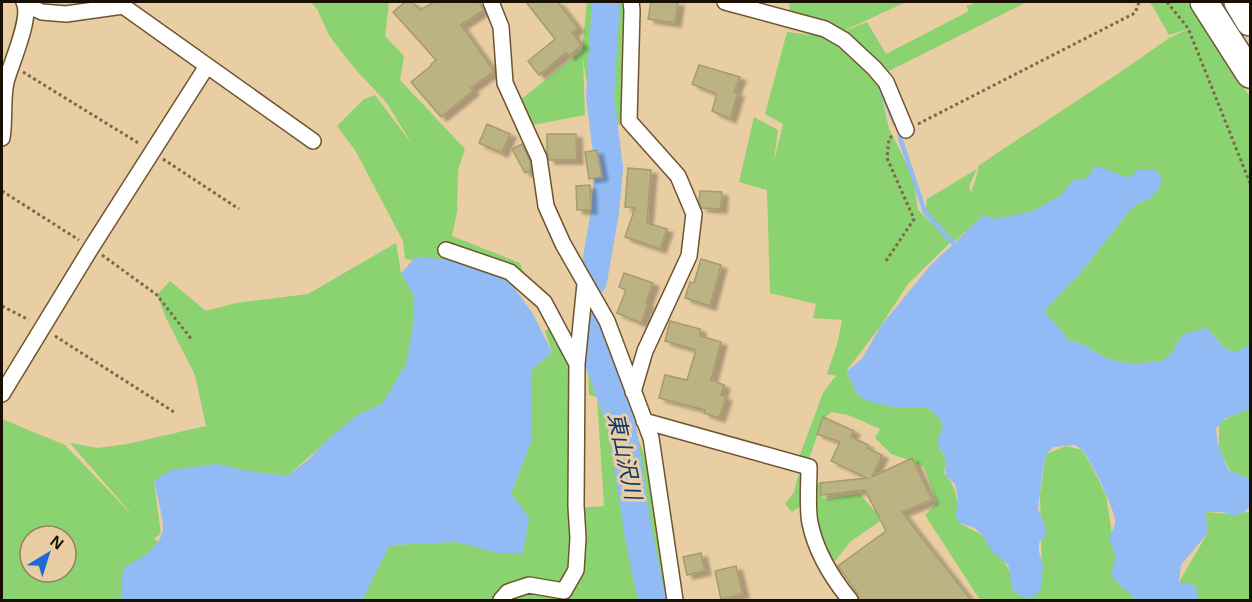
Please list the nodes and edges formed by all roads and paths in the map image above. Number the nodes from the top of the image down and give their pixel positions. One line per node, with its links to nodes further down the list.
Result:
1 (491, 2): 21 (street)
2 (631, 2): 25 (street)
3 (725, 2): 13 (street)
4 (1139, 2): 13 (path)
5 (1167, 2): 17 (path)
6 (1204, 2): 12 (highway)
7 (1238, 2): 9 (highway)
8 (25, 3): 10 (street); 11 (street)
9 (1251, 22)
10 (12, 65): 14 (street); 16 (path)
11 (207, 66): 15 (street); 16 (street)
12 (1251, 74)
13 (906, 130): 20 (path)
14 (2, 138)
15 (313, 141)
16 (153, 152): 18 (path); 23 (street)
17 (1251, 183)
18 (239, 209)
19 (446, 250): 24 (street)
20 (886, 261)
21 (585, 284): 24 (street); 25 (street)
22 (2, 306): 23 (path)
23 (42, 328): 26 (street); 27 (path)
24 (577, 363): 29 (street)
25 (633, 392): 28 (street)
26 (2, 394)
27 (174, 412)
28 (644, 421): 30 (street); 31 (street)
29 (501, 600)
30 (675, 600)
31 (850, 600)

